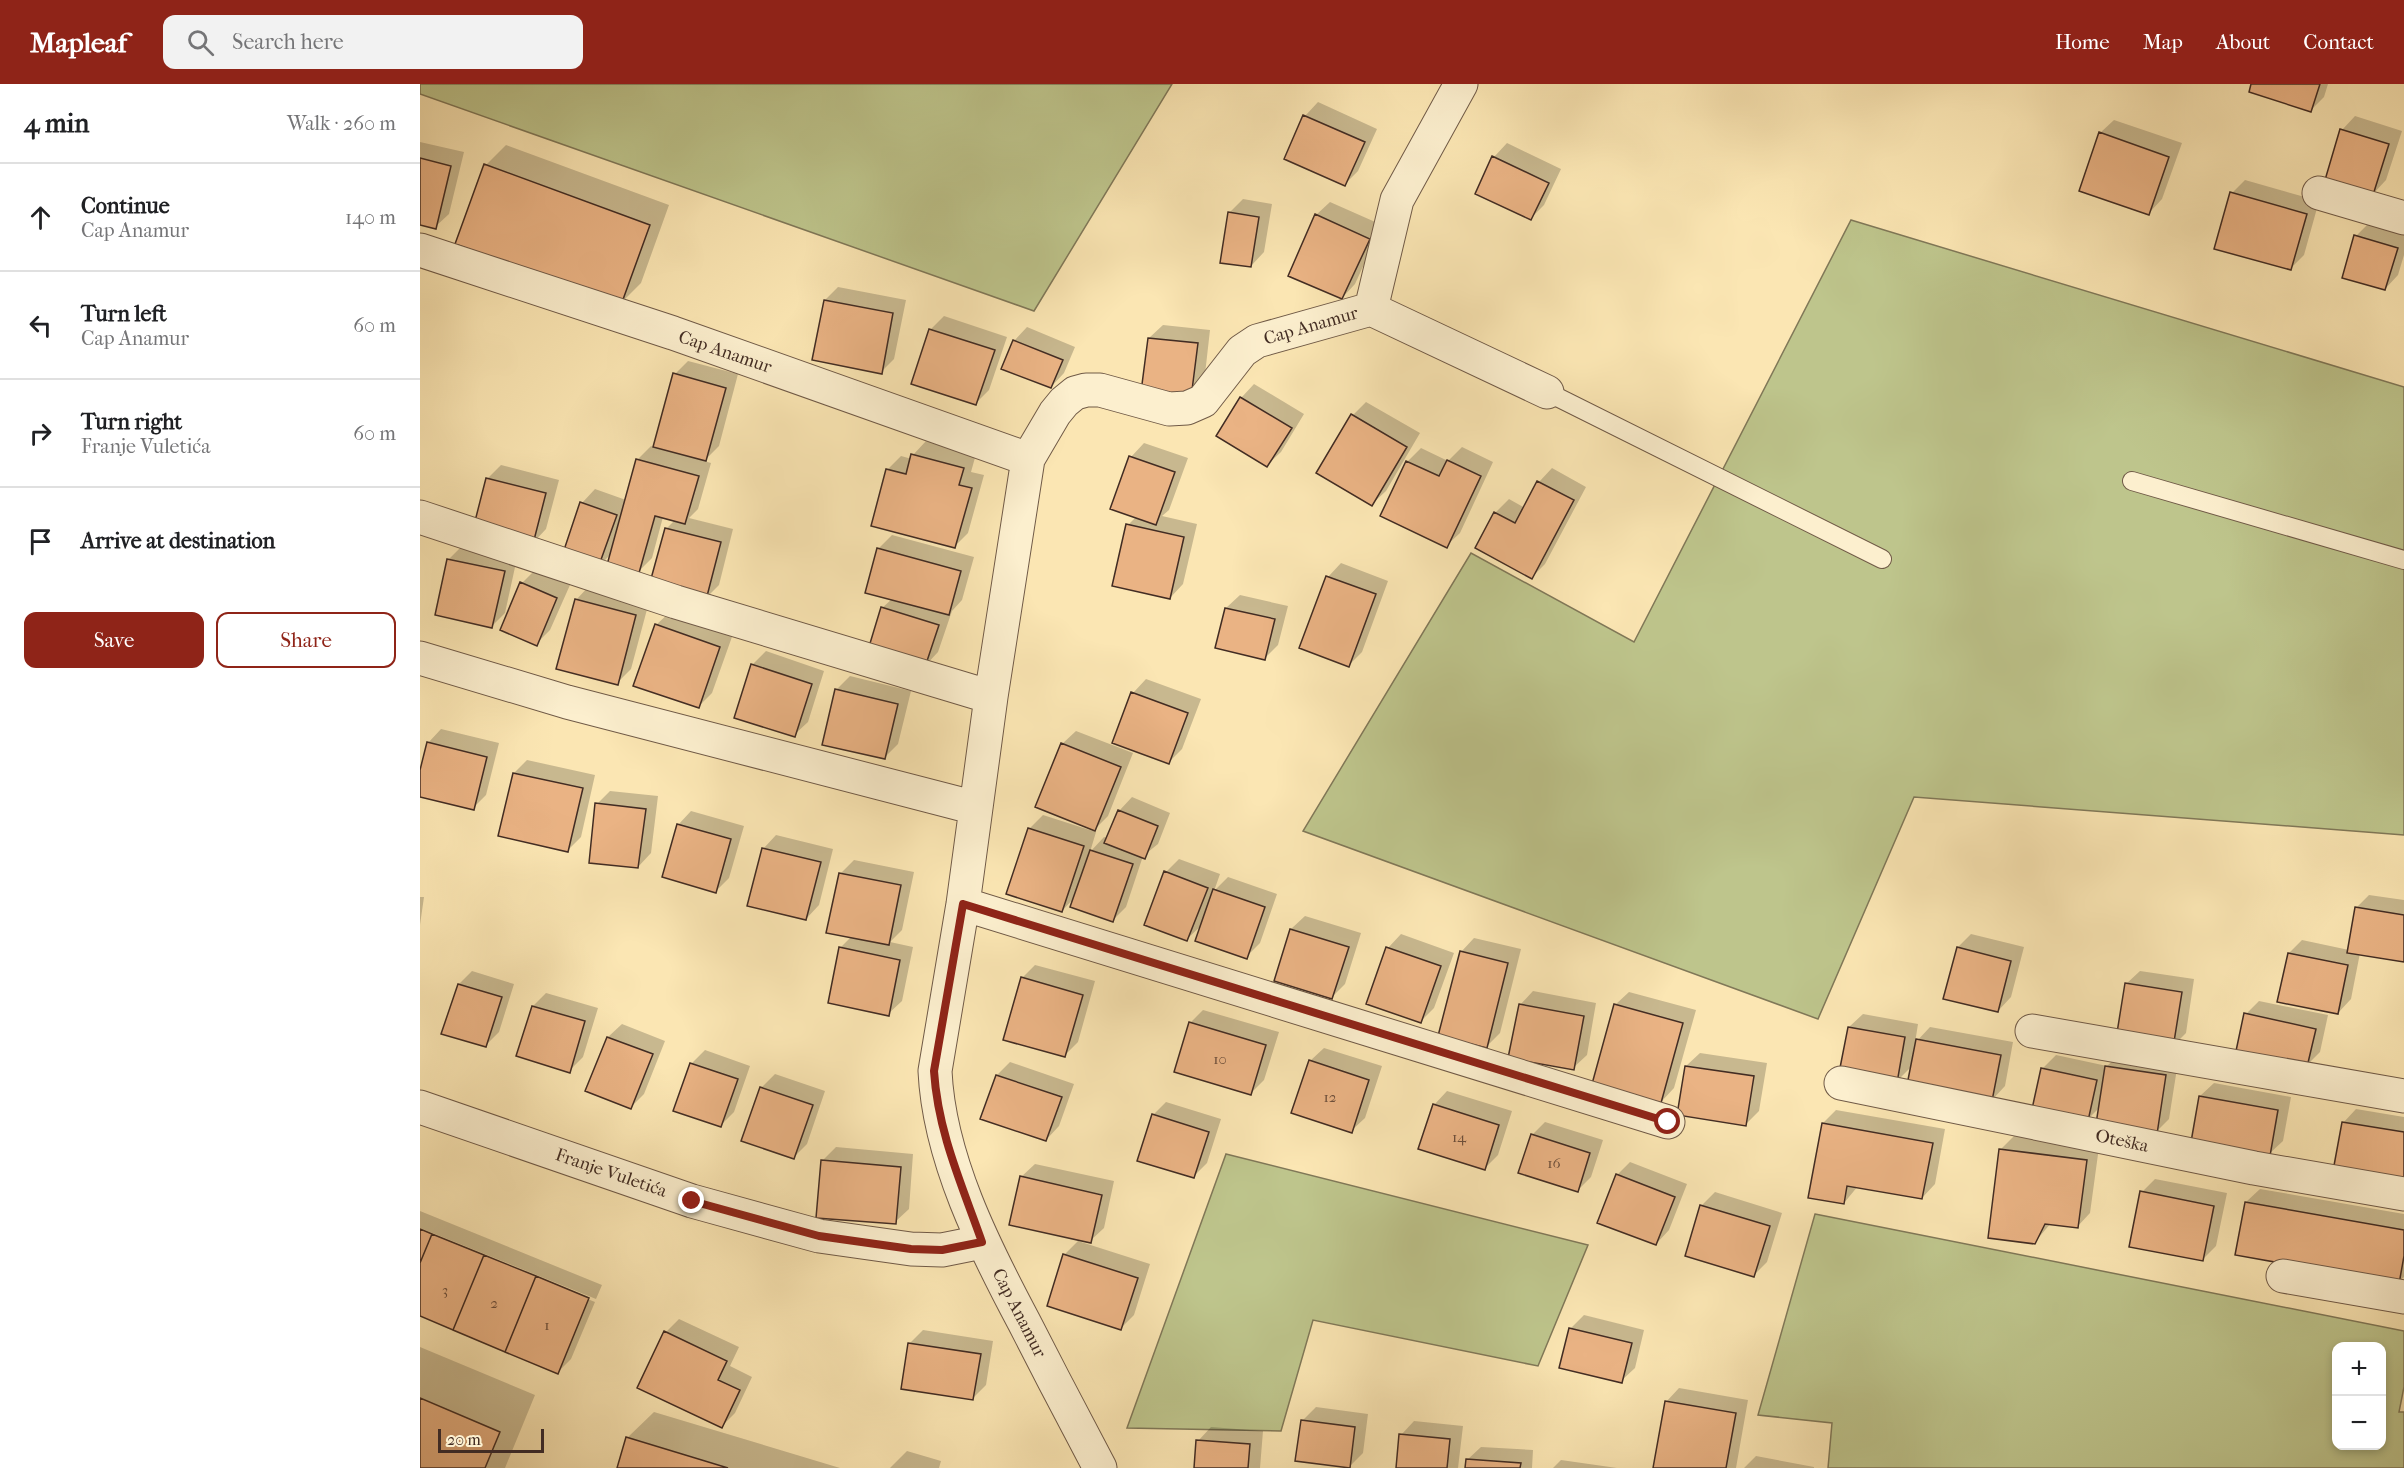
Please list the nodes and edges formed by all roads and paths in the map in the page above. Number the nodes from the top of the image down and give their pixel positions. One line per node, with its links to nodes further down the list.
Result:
1 (1461, 84): 5 (street, Cap Anamur)
2 (2319, 193): 3 (street)
3 (2404, 218)
4 (420, 250): 7 (street, Cap Anamur)
5 (1371, 309): 6 (street, Cap Anamur); 7 (street, Cap Anamur)
6 (1547, 392): 10 (lane)
7 (1028, 459): 13 (street, Cap Anamur)
8 (2132, 481): 11 (lane)
9 (420, 517): 13 (street)
10 (1882, 559)
11 (2404, 560)
12 (420, 658): 14 (street)
13 (991, 698): 14 (street, Cap Anamur)
14 (976, 808): 15 (street, Cap Anamur)
15 (963, 904): 20 (street); 22 (street, Cap Anamur)
16 (2032, 1031): 18 (street)
17 (1841, 1083): 21 (street, Oteška)
18 (2404, 1095)
19 (420, 1107): 22 (street, Franje Vuletića)
20 (1668, 1122)
21 (2404, 1194)
22 (982, 1242): 25 (street, Cap Anamur)
23 (2283, 1276): 24 (street)
24 (2404, 1297)
25 (1100, 1468)

